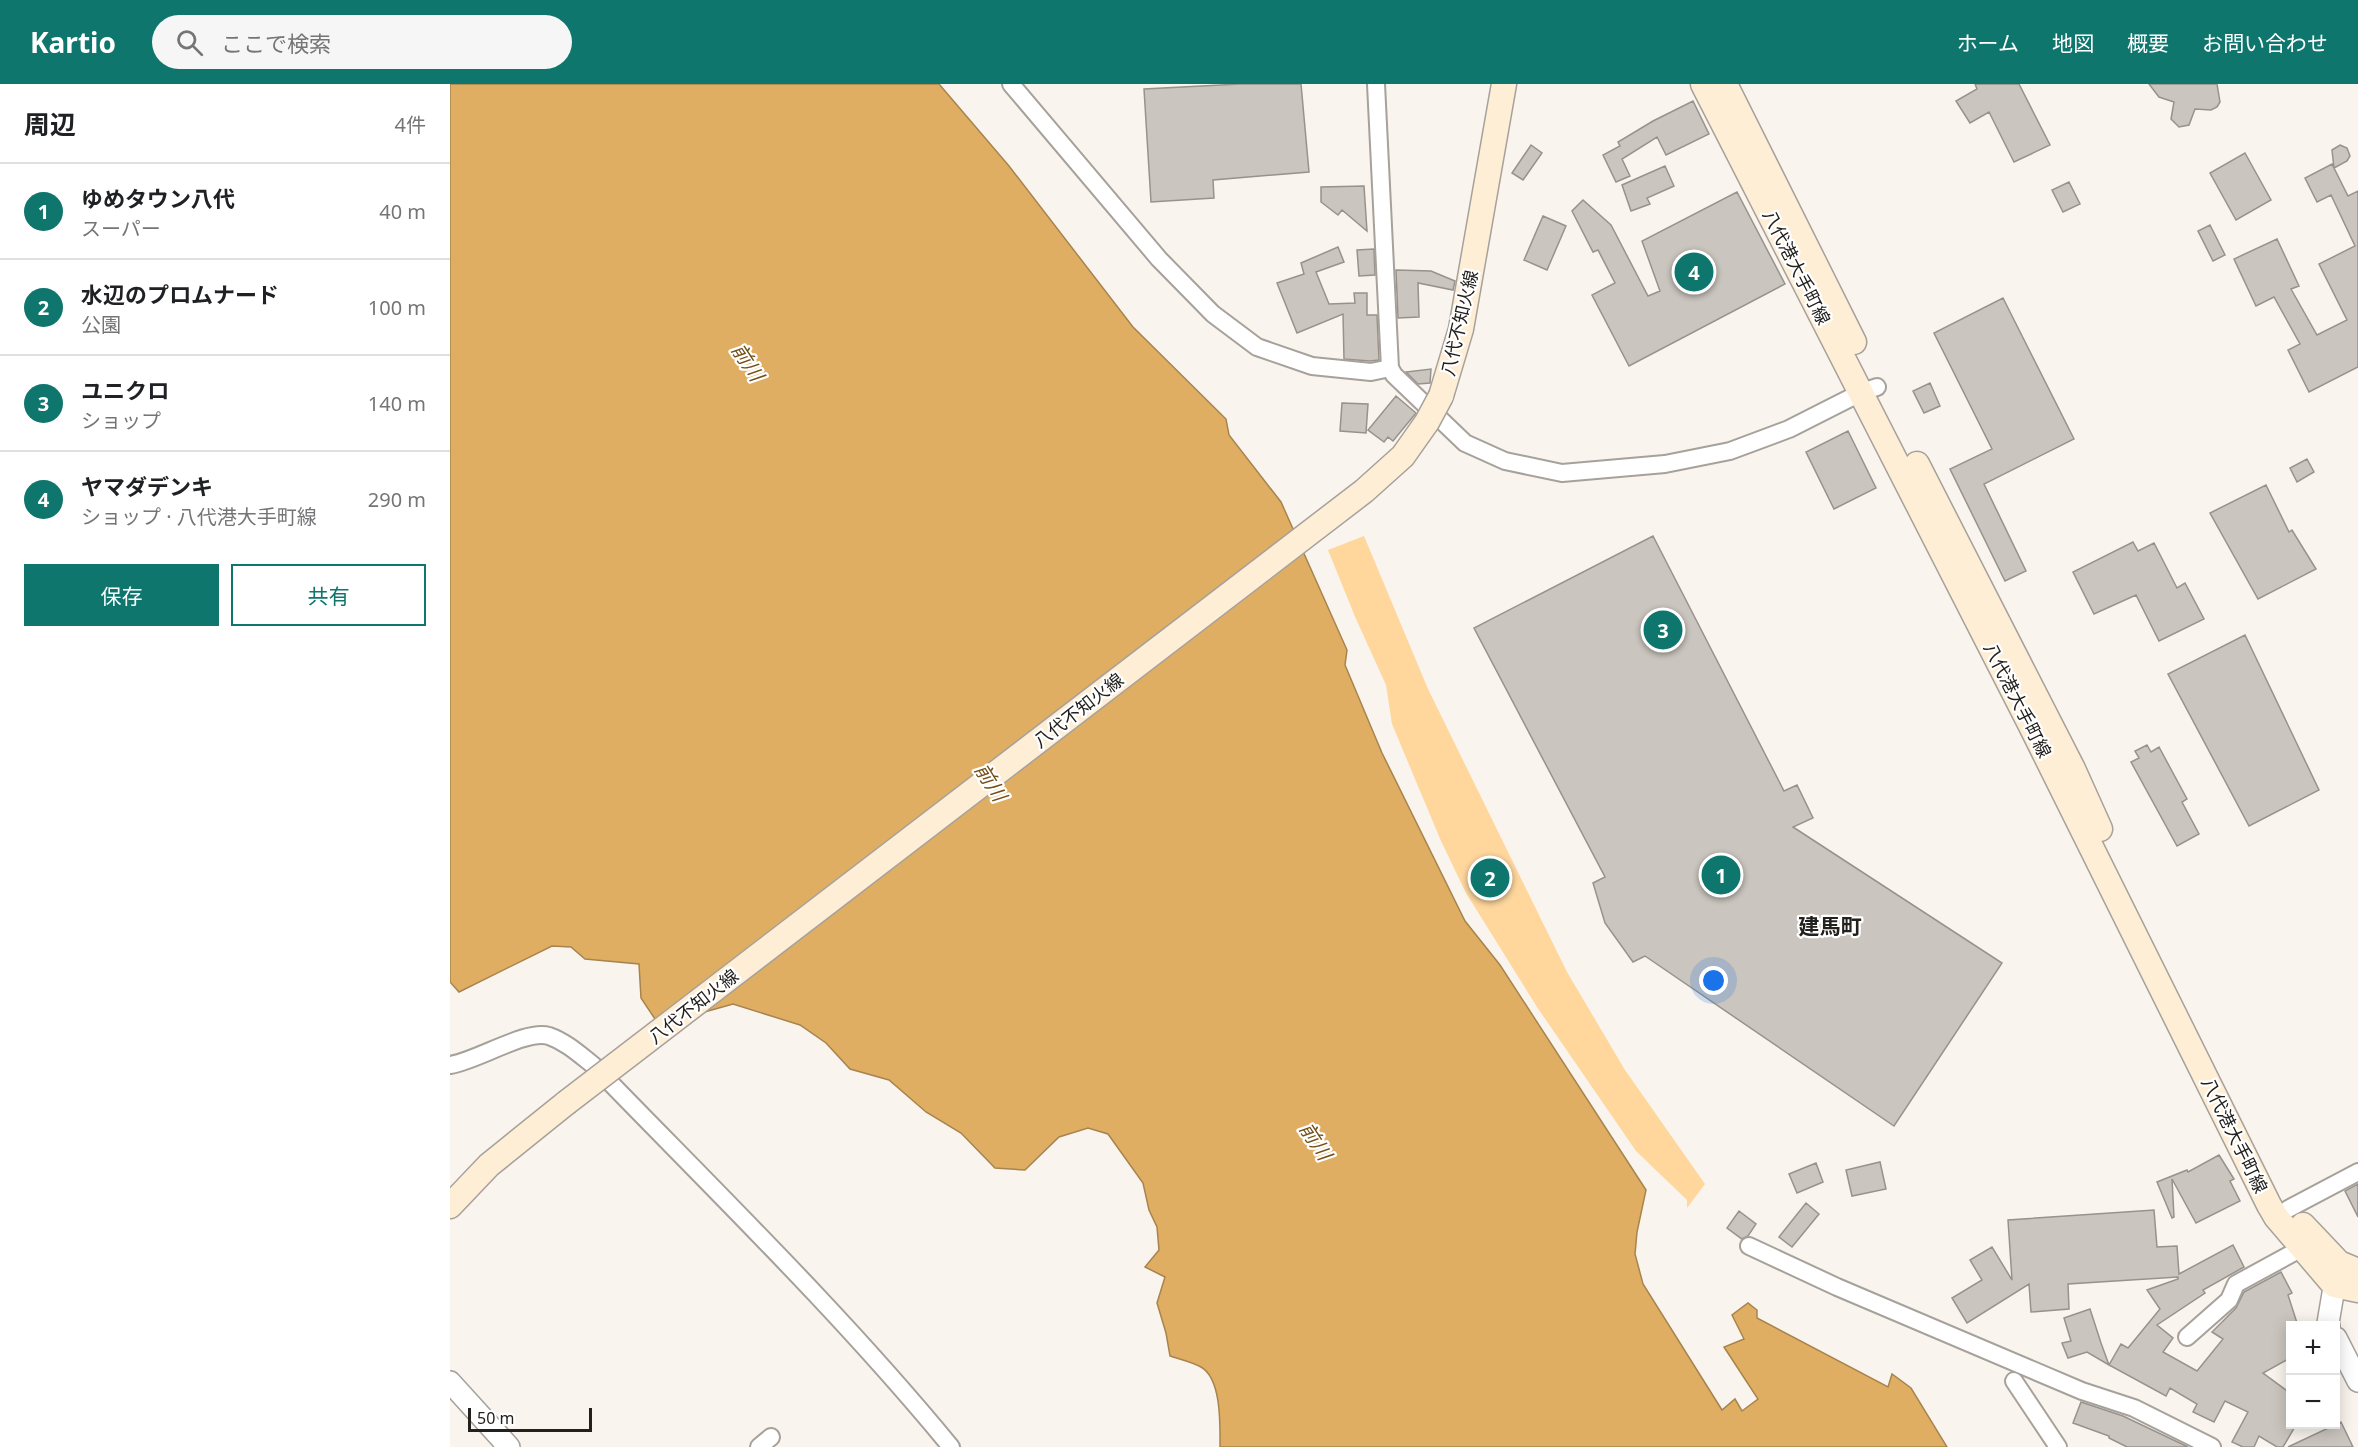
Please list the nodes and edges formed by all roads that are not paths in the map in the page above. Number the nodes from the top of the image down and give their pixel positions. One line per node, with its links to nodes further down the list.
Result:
1 (1011, 84): 6 (street)
2 (1376, 84): 6 (street)
3 (1504, 84): 10 (main road, 八代不知火線, bridge)
4 (1703, 84): 7 (main road, 八代港大手町線)
5 (1725, 84): 7 (main road, 八代港大手町線)
6 (1390, 368): 7 (street)
7 (1870, 390): 11 (main road, 八代港大手町線); 13 (main road, 八代港大手町線)
8 (450, 1065): 23 (street)
9 (2358, 1172): 11 (street)
10 (450, 1206)
11 (2288, 1209): 14 (main road, 八代港大手町線)
12 (1749, 1246): 25 (street)
13 (2302, 1248): 14 (main road, 八代港大手町線); 17 (street)
14 (2343, 1273): 15 (main road); 16 (street)
15 (2358, 1290)
16 (2329, 1321)
17 (2187, 1337)
18 (2340, 1346): 20 (street)
19 (2014, 1381): 24 (street)
20 (2358, 1381)
21 (450, 1382): 22 (street)
22 (509, 1447)
23 (951, 1447)
24 (2058, 1447)
25 (2212, 1447)

